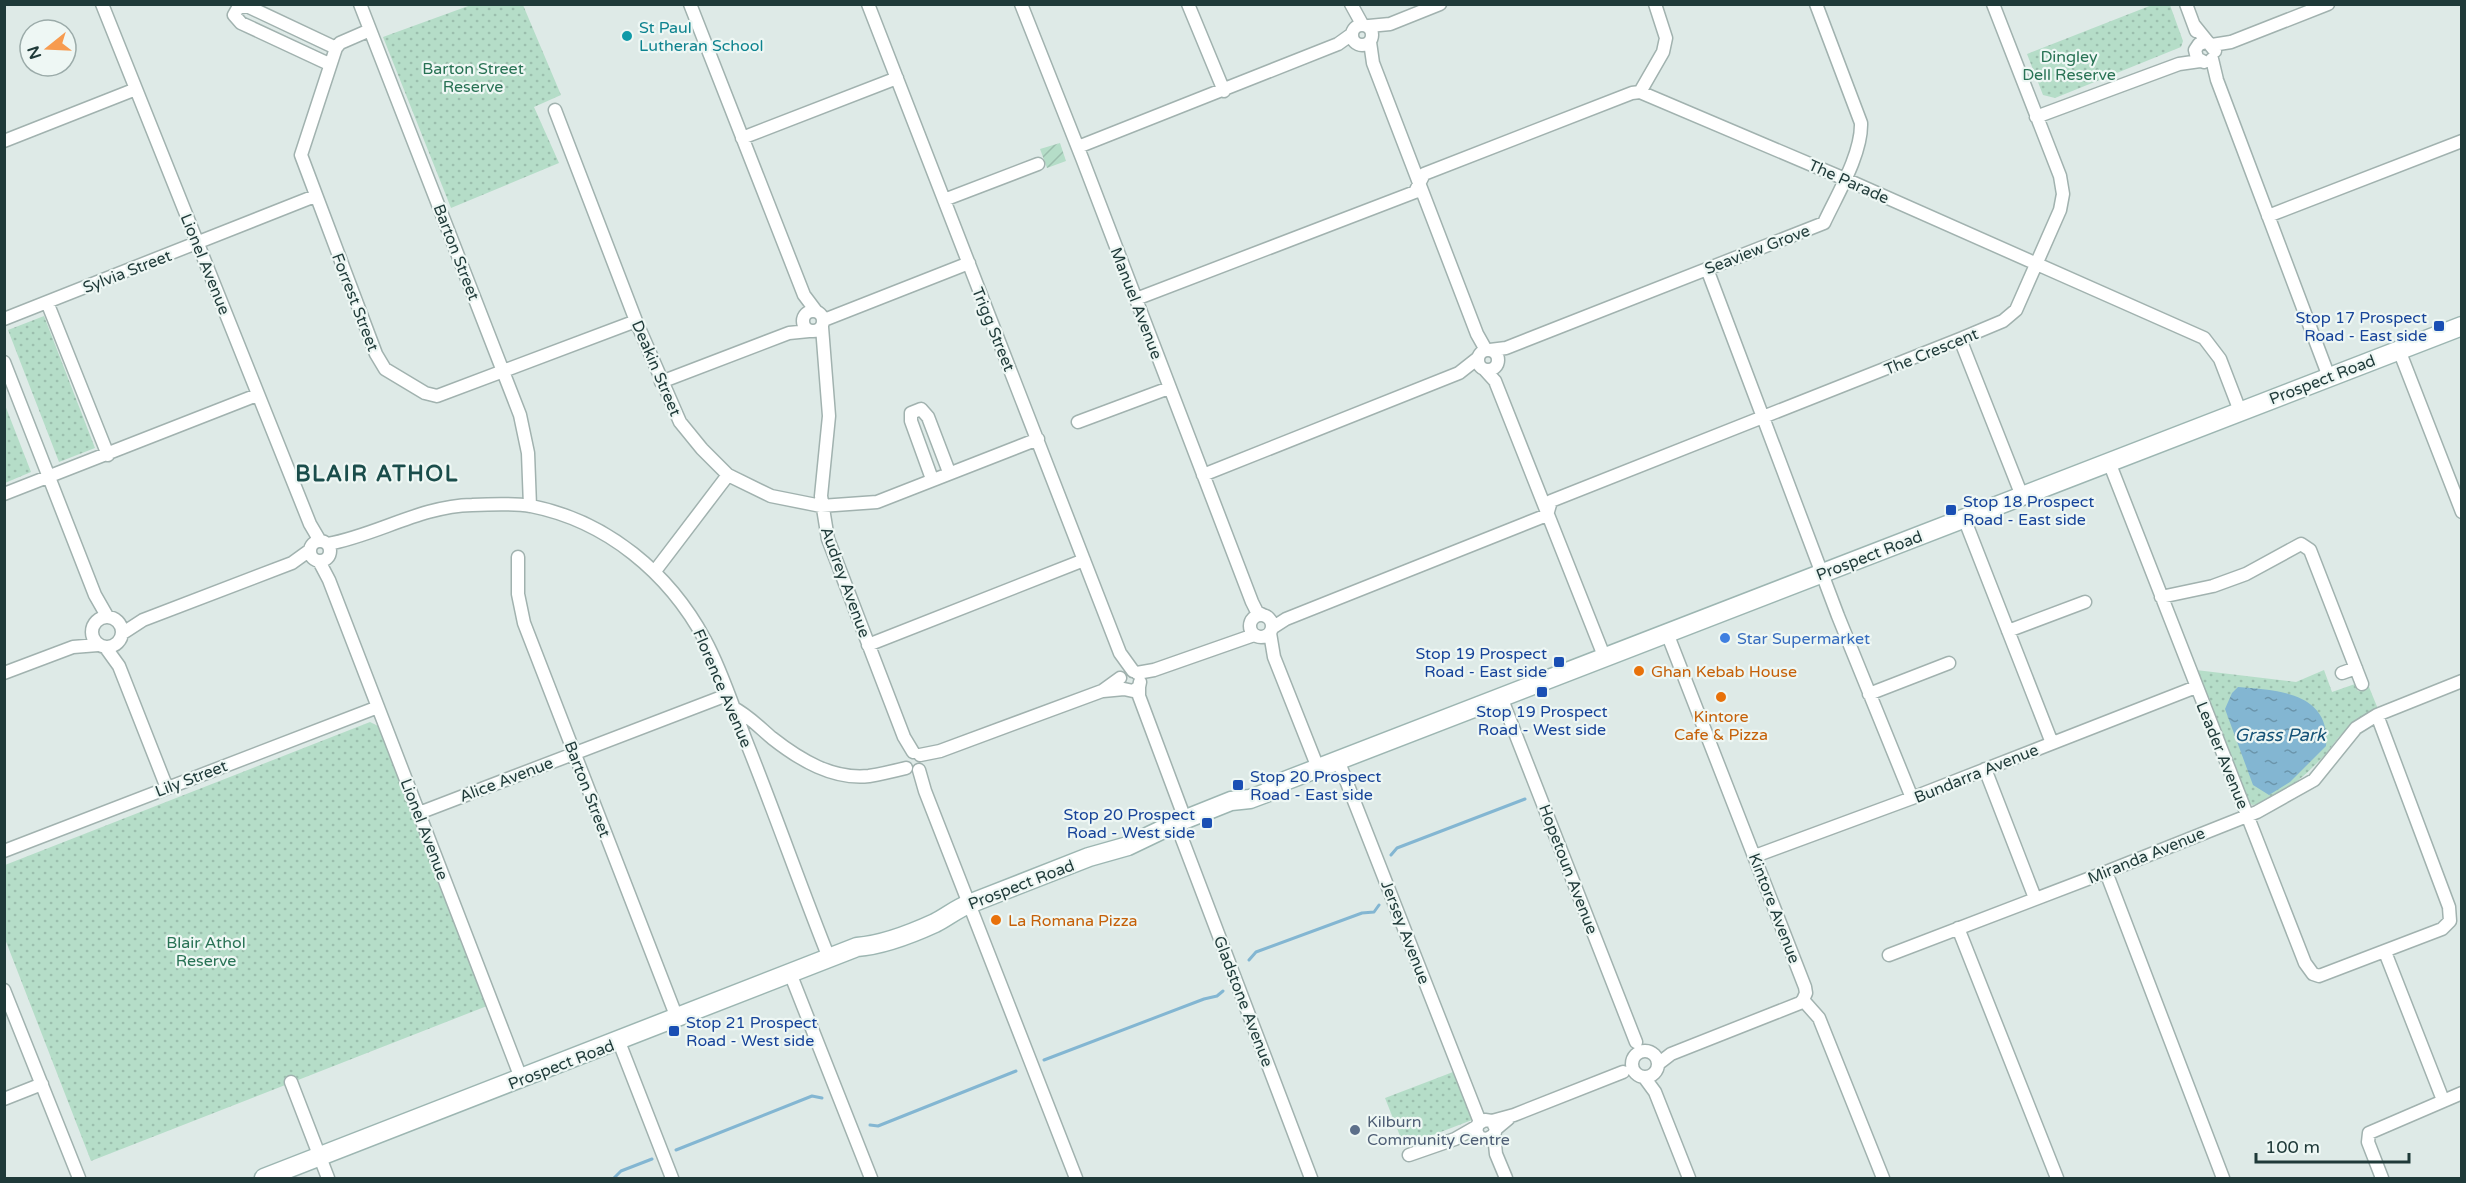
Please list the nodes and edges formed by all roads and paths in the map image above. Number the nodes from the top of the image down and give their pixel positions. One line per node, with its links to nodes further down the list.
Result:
1 (102, 4): 20 (street, Lionel Avenue)
2 (360, 4): 14 (street, Barton Street)
3 (690, 4): 25 (street, Audrey Avenue)
4 (868, 4): 19 (street, Trigg Street)
5 (1021, 4): 28 (street, Manuel Avenue)
6 (1188, 4): 21 (street)
7 (1440, 4): 15 (street)
8 (1655, 4): 22 (street)
9 (1816, 4): 30 (street, Seaview Grove)
10 (1992, 4): 24 (street, The Crescent)
11 (2186, 4): 17 (street)
12 (2328, 4): 17 (street)
13 (1352, 6): 15 (street)
14 (370, 30): 16 (street); 49 (street, Barton Street)
15 (1362, 35): 21 (street); 31 (street)
16 (336, 48): 18 (street, Forrest Street); 18 (street)
17 (2205, 52): 24 (street); 34 (street)
18 (329, 64): 32 (street, Forrest Street)
19 (897, 78): 25 (street); 33 (street, Trigg Street)
20 (136, 89): 26 (street); 35 (street, Lionel Avenue)
21 (1224, 91): 28 (street)
22 (1640, 92): 30 (street, The Parade); 31 (street)
23 (555, 110): 42 (street, Deakin Street)
24 (2036, 117): 37 (street, The Crescent)
25 (742, 138): 43 (street, Audrey Avenue)
26 (4, 141)
27 (2462, 141): 34 (street)
28 (1078, 147): 39 (street, Manuel Avenue)
29 (1038, 164): 33 (street)
30 (1845, 179): 37 (street, The Parade); 38 (street, Seaview Grove)
31 (1419, 186): 39 (street); 47 (street)
32 (315, 196): 35 (street, Sylvia Street); 49 (street, Forrest Street)
33 (944, 200): 36 (street, Trigg Street)
34 (2268, 216): 50 (street)
35 (198, 243): 40 (street, Sylvia Street); 53 (street, Lionel Avenue)
36 (969, 263): 43 (street); 57 (street, Trigg Street)
37 (2037, 264): 45 (street, The Crescent); 54 (street, The Parade)
38 (1707, 269): 47 (street, Seaview Grove); 55 (street)
39 (1136, 299): 52 (street, Manuel Avenue)
40 (47, 302): 41 (street, Sylvia Street); 58 (street)
41 (4, 319)
42 (636, 321): 49 (street, Forrest Street); 51 (street, Deakin Street)
43 (814, 321): 51 (street); 68 (street, Audrey Avenue)
44 (2462, 326): 46 (main road, Prospect Road)
45 (1960, 339): 55 (street, The Crescent); 66 (street)
46 (2399, 350): 50 (main road, Prospect Road); 69 (street)
47 (1487, 359): 62 (street, Seaview Grove); 70 (street)
48 (4, 362): 63 (street)
49 (504, 372): 67 (street, Barton Street)
50 (2329, 377): 54 (main road, Prospect Road)
51 (661, 382): 61 (street, Deakin Street)
52 (1169, 388): 56 (street); 62 (street, Manuel Avenue)
53 (258, 395): 58 (street); 72 (street, Lionel Avenue)
54 (2240, 411): 59 (main road, Prospect Road)
55 (1763, 417): 70 (street, The Crescent); 76 (street)
56 (1078, 422)
57 (1038, 440): 60 (street, Deakin Street); 74 (street, Trigg Street)
58 (108, 455): 63 (street)
59 (2109, 462): 66 (main road, Prospect Road); 78 (street, Leader Avenue)
60 (949, 472): 64 (street, Deakin Street); 64 (street)
61 (728, 475): 68 (street, Deakin Street); 75 (street)
62 (1203, 475): 81 (street, Manuel Avenue)
63 (48, 476): 65 (street); 77 (street)
64 (932, 479): 68 (street, Deakin Street)
65 (4, 494)
66 (2022, 496): 71 (main road, Prospect Road)
67 (530, 506): 72 (street, Florence Avenue); 75 (street, Florence Avenue)
68 (821, 506): 85 (street, Audrey Avenue)
69 (2462, 512)
70 (1547, 515): 81 (street); 87 (street)
71 (1964, 518): 76 (main road, Prospect Road); 82 (street)
72 (320, 552): 84 (street, Florence Avenue); 99 (street, Lionel Avenue)
73 (518, 557): 102 (street, Barton Street)
74 (1084, 560): 85 (street); 92 (street, Trigg Street)
75 (655, 571): 98 (street, Florence Avenue)
76 (1821, 573): 83 (main road, Prospect Road); 96 (street)
77 (95, 595): 80 (street); 84 (street)
78 (2161, 597): 89 (street); 95 (street, Leader Avenue)
79 (2085, 602): 82 (street)
80 (93, 626): 84 (street, Florence Avenue); 84 (street); 86 (street, Florence Avenue)
81 (1262, 627): 92 (street); 105 (street, Manuel Avenue)
82 (2008, 631): 101 (street)
83 (1667, 633): 87 (main road, Prospect Road); 113 (street, Kintore Avenue)
84 (112, 635): 86 (street, Florence Avenue); 107 (street)
85 (868, 645): 104 (street, Audrey Avenue)
86 (73, 647): 90 (street, Florence Avenue)
87 (1604, 656): 97 (main road, Prospect Road)
88 (1949, 663): 96 (street)
89 (2356, 668): 91 (street); 94 (street)
90 (4, 673)
91 (2342, 674)
92 (1131, 680): 104 (street); 111 (street, Trigg Street)
93 (2462, 681): 100 (street, Miranda Avenue)
94 (2362, 684)
95 (2196, 687): 101 (street, Bundarra Avenue); 110 (street, Leader Avenue)
96 (1869, 694): 108 (street)
97 (1501, 697): 103 (main road, Prospect Road); 126 (street, Hopetoun Avenue)
98 (730, 700): 102 (street, Alice Avenue); 104 (street); 120 (street, Florence Avenue)
99 (378, 707): 107 (street, Lily Street); 109 (street, Lionel Avenue)
100 (2377, 715): 110 (street, Miranda Avenue); 118 (street, Leader Avenue)
101 (2052, 743): 106 (street, Bundarra Avenue)
102 (575, 753): 109 (street, Alice Avenue); 124 (street, Barton Street)
103 (1338, 760): 105 (main road, Prospect Road); 133 (street, Jersey Avenue)
104 (913, 763): 116 (street, Audrey Avenue)
105 (1318, 768): 111 (main road, Prospect Road)
106 (1985, 770): 108 (street, Bundarra Avenue); 115 (street)
107 (166, 788): 112 (street, Lily Street)
108 (1912, 798): 113 (street, Bundarra Avenue)
109 (419, 813): 127 (street, Lionel Avenue)
110 (2247, 815): 114 (street, Miranda Avenue); 118 (street, Leader Avenue)
111 (1181, 821): 116 (main road, Prospect Road); 142 (street, Gladstone Avenue)
112 (4, 851)
113 (1755, 856): 123 (street, Kintore Avenue)
114 (2106, 872): 115 (street, Miranda Avenue); 147 (street)
115 (2035, 898): 117 (street, Miranda Avenue)
116 (961, 907): 120 (main road, Prospect Road); 141 (street, Audrey Avenue)
117 (1958, 928): 119 (street, Miranda Avenue); 146 (street)
118 (2385, 952): 132 (street)
119 (1889, 955)
120 (829, 958): 121 (main road, Prospect Road)
121 (790, 973): 124 (main road, Prospect Road); 140 (street)
122 (4, 990): 129 (street)
123 (1803, 1000): 126 (street); 145 (street)
124 (677, 1018): 125 (main road, Prospect Road)
125 (619, 1042): 127 (main road, Prospect Road); 139 (street)
126 (1643, 1065): 133 (street); 144 (street)
127 (521, 1078): 135 (main road, Prospect Road)
128 (291, 1082): 135 (street)
129 (42, 1084): 131 (street); 136 (street)
130 (2462, 1093): 132 (street)
131 (4, 1099)
132 (2443, 1100): 148 (street)
133 (1486, 1129): 134 (street); 143 (street, Jersey Avenue)
134 (1409, 1155)
135 (319, 1157): 137 (main road, Prospect Road); 138 (street)
136 (79, 1179)
137 (264, 1179)
138 (328, 1179)
139 (672, 1179)
140 (871, 1179)
141 (1076, 1179)
142 (1311, 1179)
143 (1506, 1179)
144 (1689, 1179)
145 (1883, 1179)
146 (2057, 1179)
147 (2223, 1179)
148 (2382, 1179)

